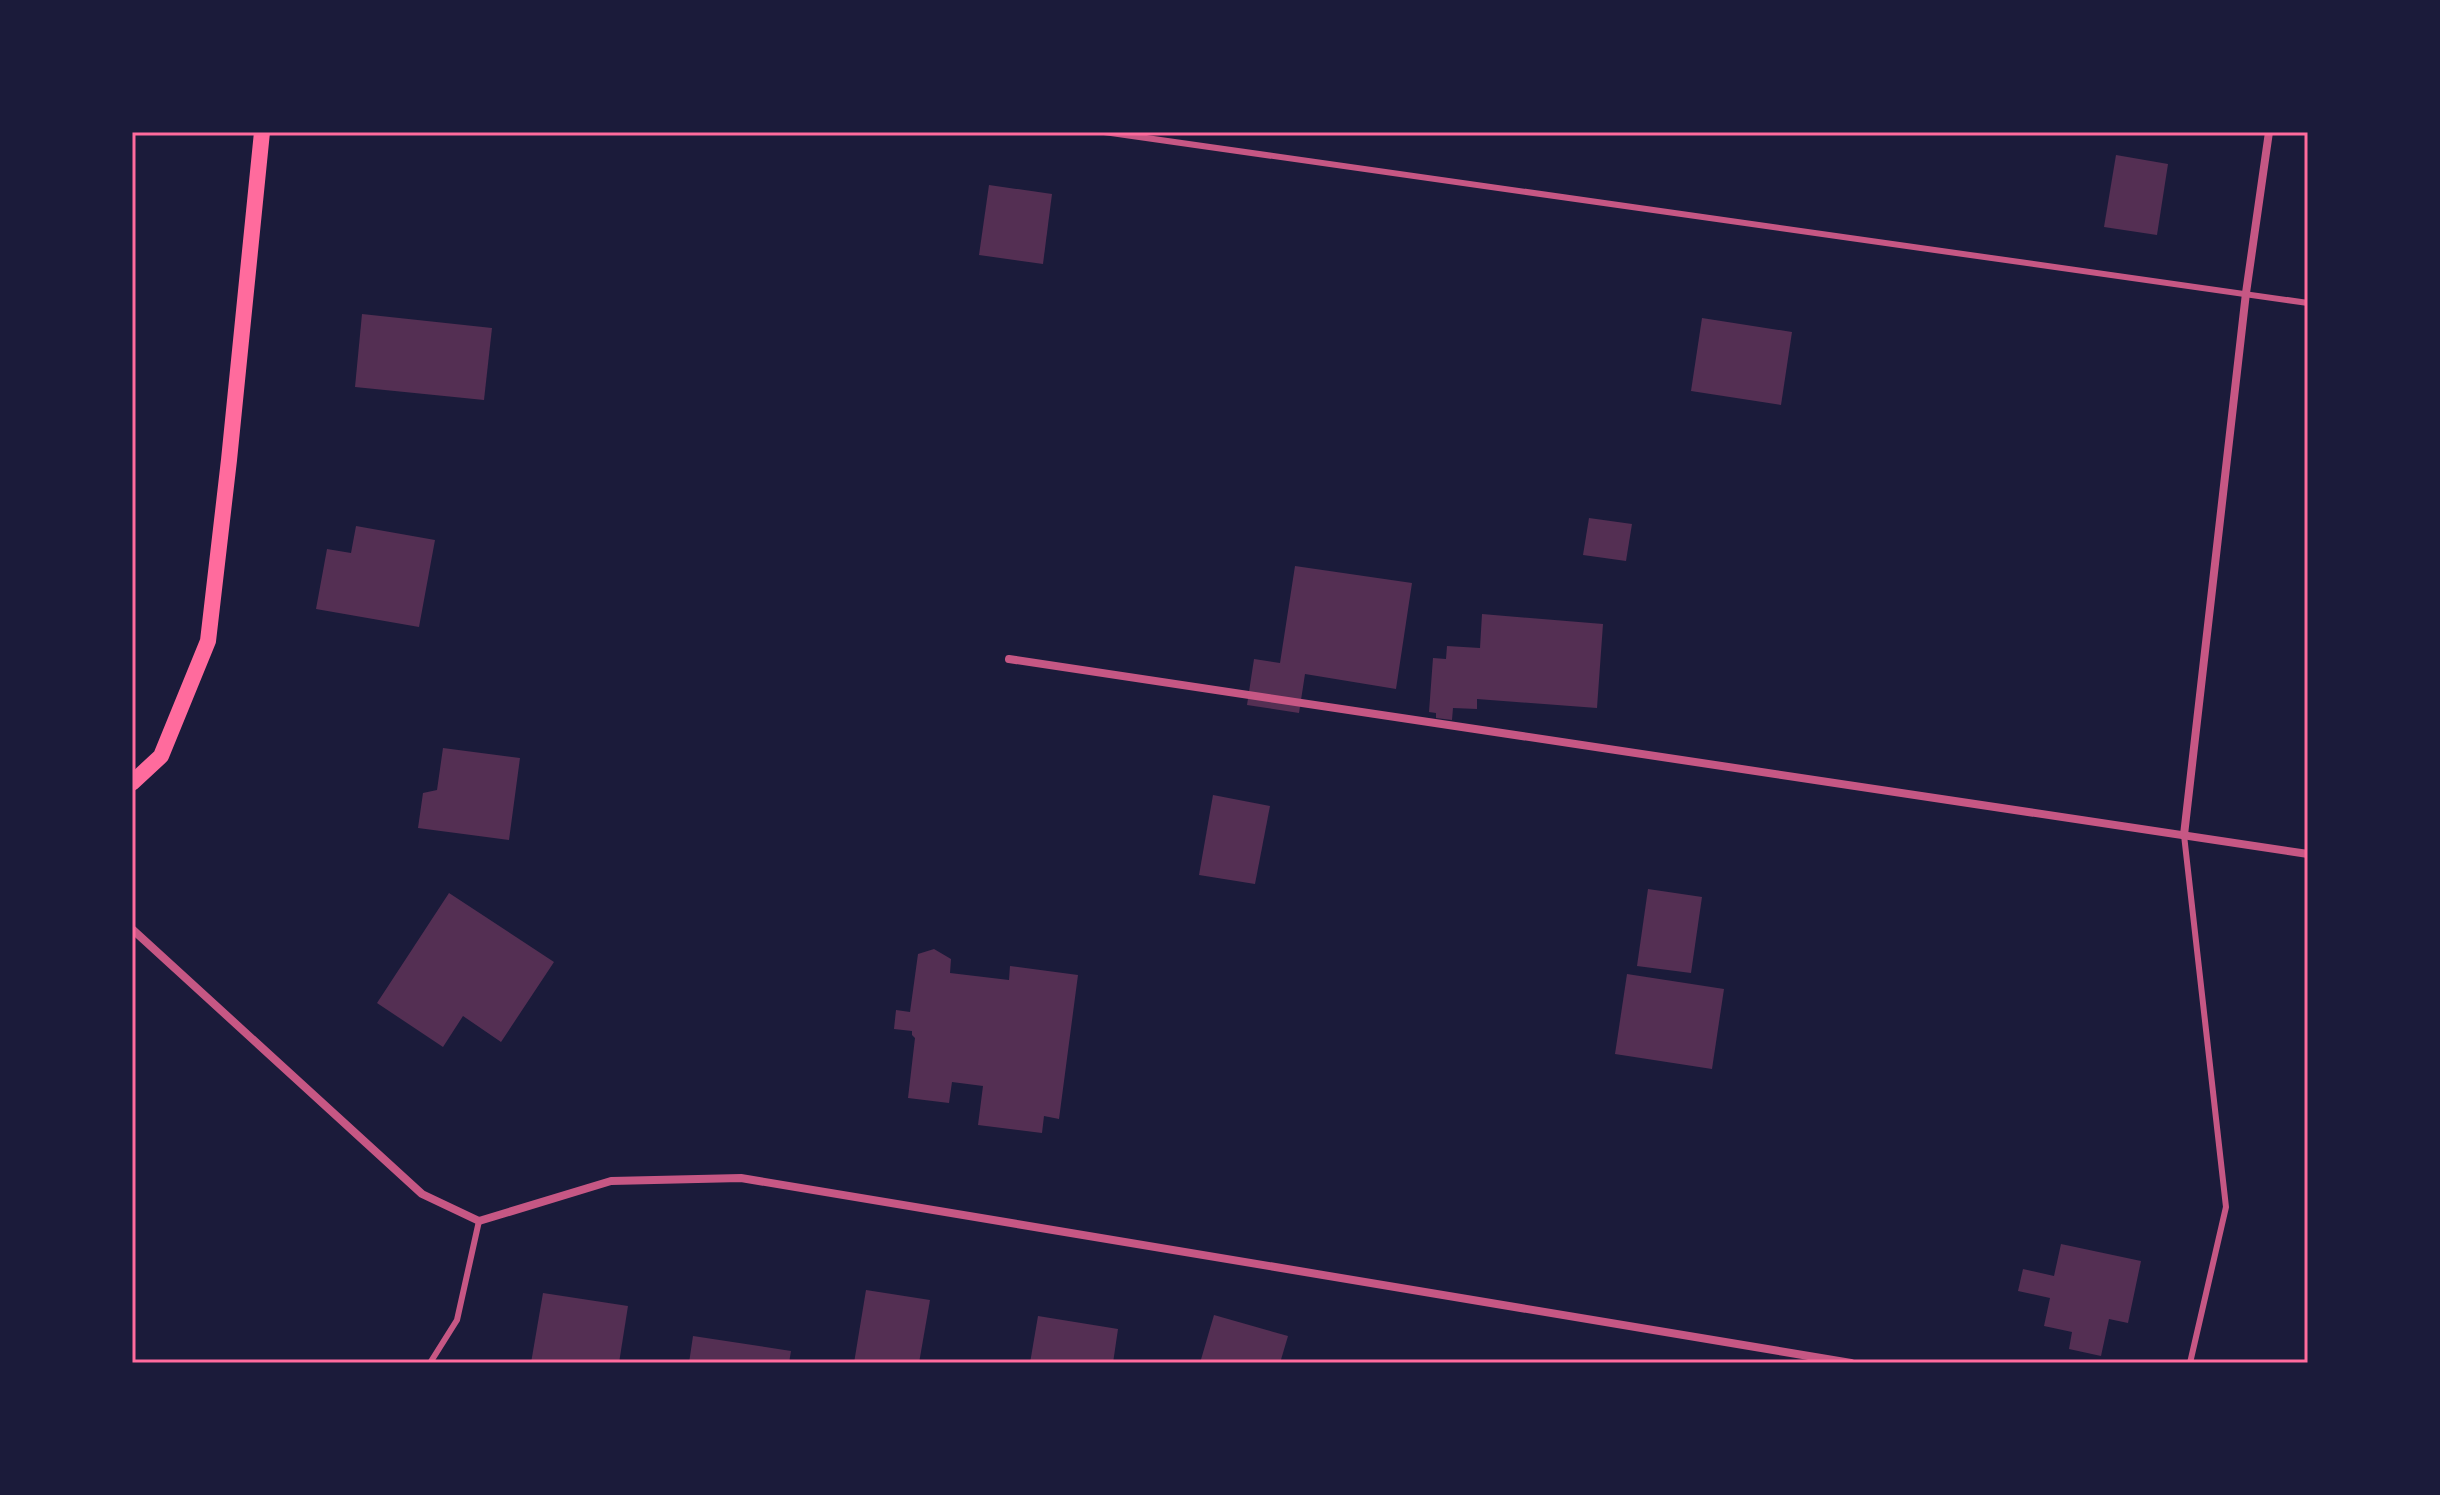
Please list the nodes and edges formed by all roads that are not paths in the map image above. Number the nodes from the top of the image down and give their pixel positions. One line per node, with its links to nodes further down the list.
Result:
1 (262, 132): 7 (main road)
2 (1104, 132): 4 (lane)
3 (2269, 132): 4 (street)
4 (2246, 293): 5 (lane); 8 (street)
5 (2308, 303)
6 (1009, 659): 8 (street)
7 (132, 783)
8 (2184, 835): 9 (street); 14 (lane)
9 (2308, 854)
10 (132, 929): 11 (street)
11 (479, 1221): 12 (lane); 13 (street)
12 (430, 1363)
13 (1851, 1363)
14 (2190, 1363)

